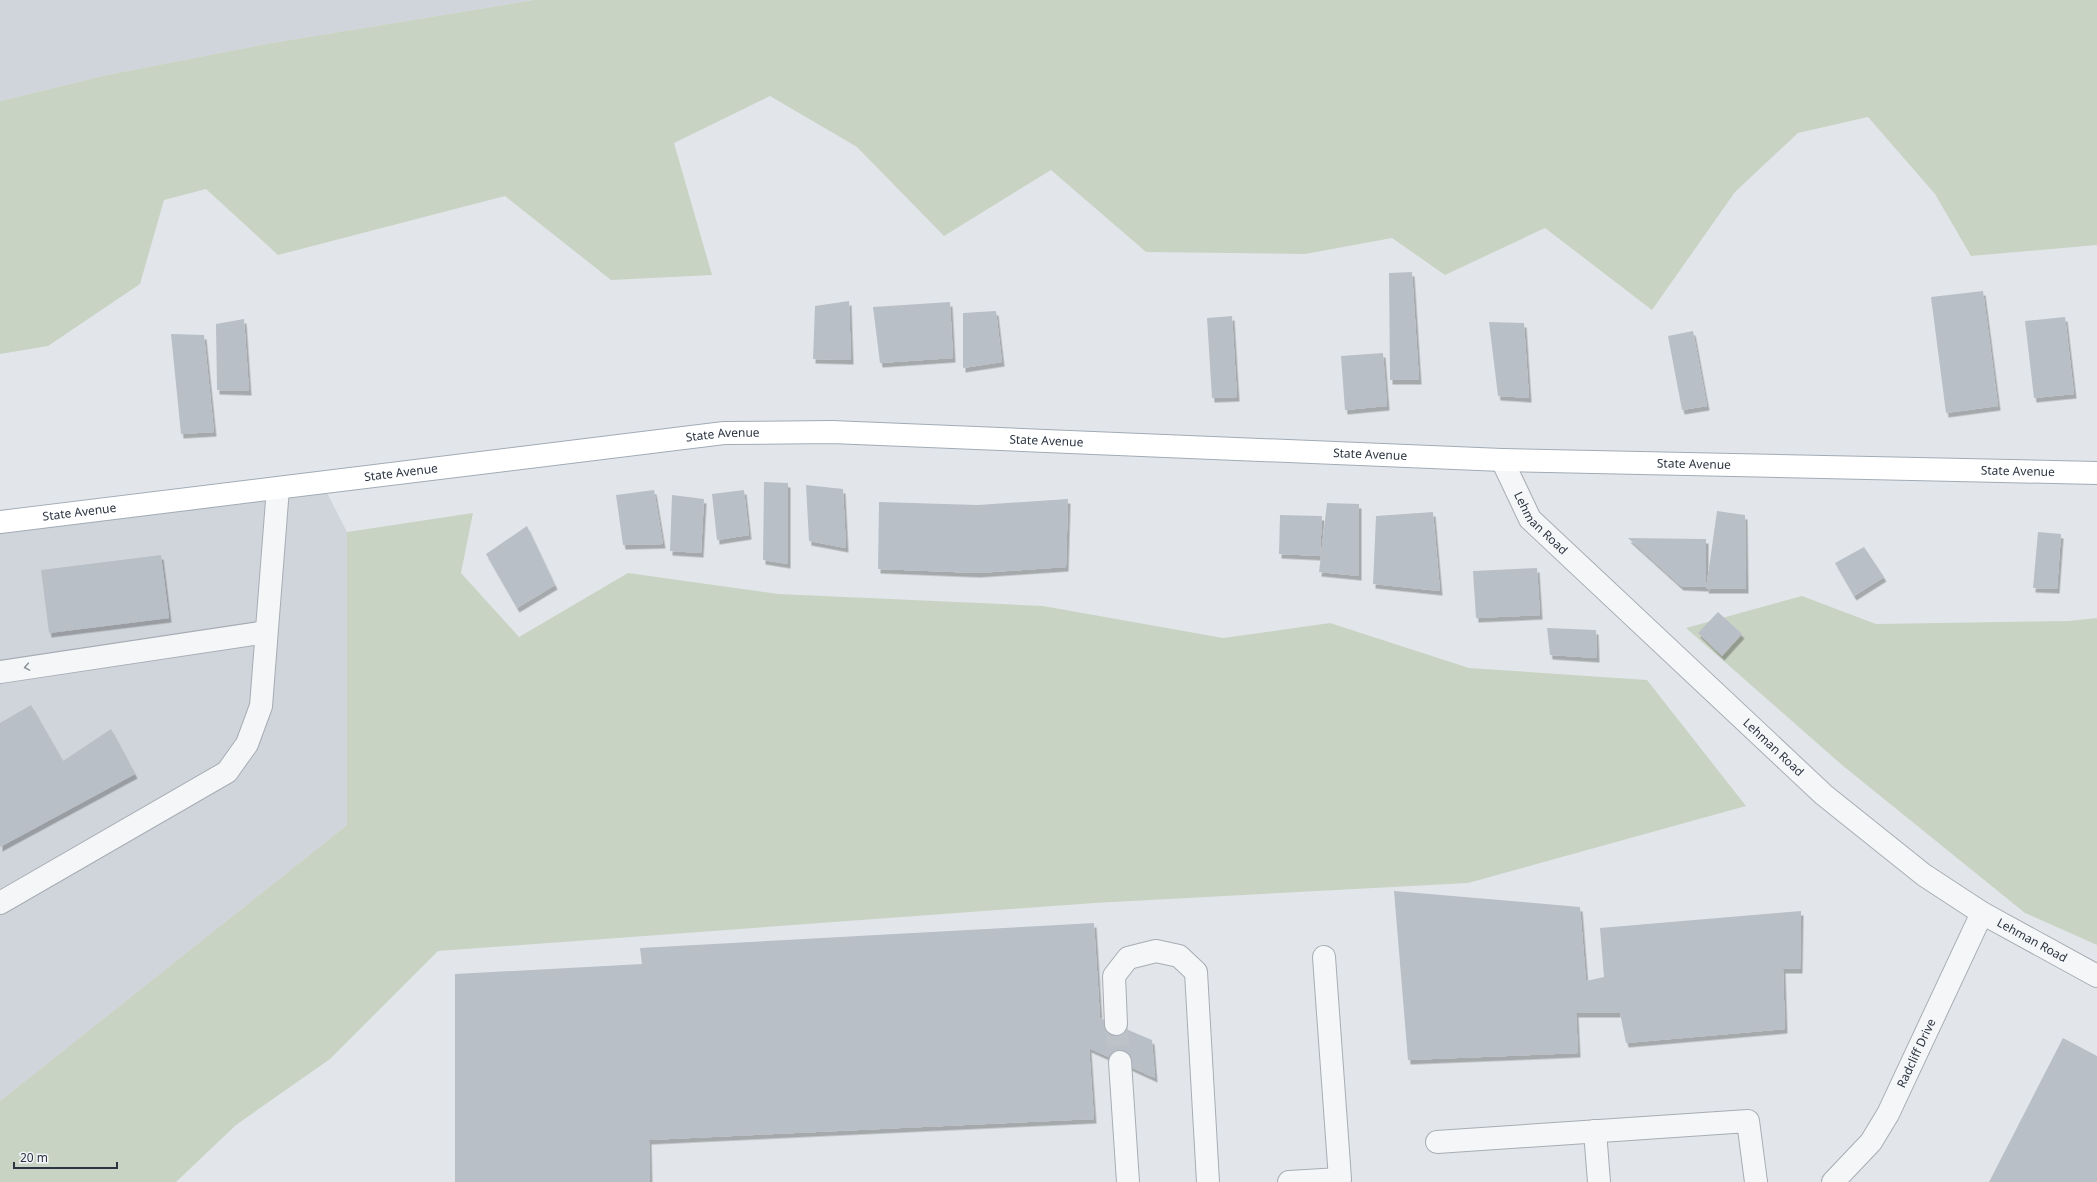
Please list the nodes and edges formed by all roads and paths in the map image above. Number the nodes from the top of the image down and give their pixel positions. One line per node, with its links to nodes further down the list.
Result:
1 (1502, 460): 2 (main road, State Avenue); 3 (main road, State Avenue); 8 (street, Lehman Road)
2 (2097, 473)
3 (278, 488): 4 (main road, State Avenue); 5 (street)
4 (0, 522)
5 (266, 632): 6 (street, one-way to 6); 7 (street)
6 (0, 672)
7 (0, 903)
8 (1982, 913): 10 (street, Lehman Road); 20 (street, Radcliff Drive)
9 (1324, 957): 17 (street)
10 (2097, 976)
11 (1116, 1024): 16 (street)
12 (1120, 1062): 15 (street)
13 (1596, 1132): 14 (street); 18 (street); 19 (street)
14 (1437, 1142)
15 (1128, 1182)
16 (1208, 1182)
17 (1289, 1182)
18 (1600, 1182)
19 (1756, 1182)
20 (1833, 1182)

